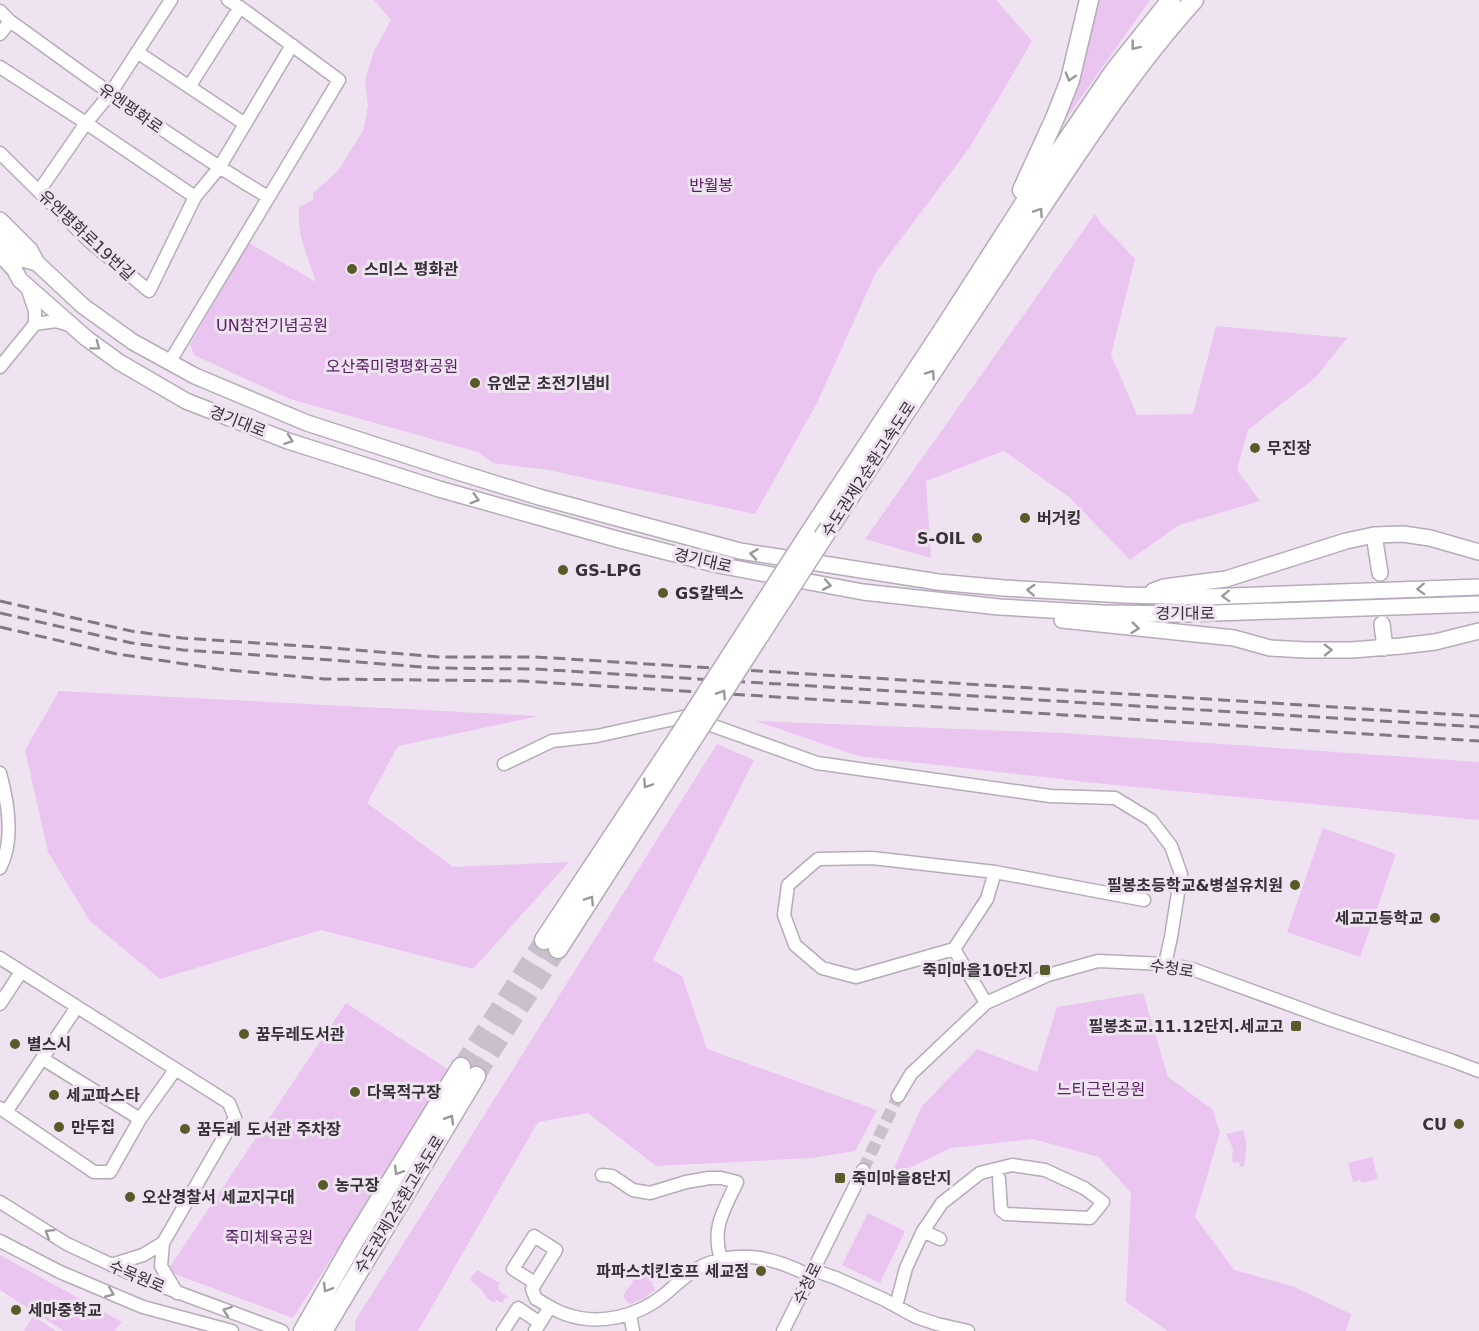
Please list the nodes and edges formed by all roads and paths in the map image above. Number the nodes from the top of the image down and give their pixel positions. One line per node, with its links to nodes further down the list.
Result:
1 (171, 0): 11 (street)
2 (228, 0): 6 (street)
3 (1089, 0): 32 (highway, one-way to 32)
4 (1171, 0): 32 (highway, 수도권제2순환고속도로, one-way to 32)
5 (1194, 0): 43 (highway, 수도권제2순환고속도로, one-way to 5, bridge)
6 (240, 7): 10 (street); 13 (street)
7 (0, 11): 8 (street, 유엔평화로)
8 (10, 21): 9 (street); 14 (street, 유엔평화로)
9 (0, 34)
10 (292, 45): 16 (street, 유엔평화로19번길); 21 (street)
11 (137, 52): 13 (street); 14 (street)
12 (0, 67): 15 (street)
13 (189, 87): 16 (street)
14 (110, 94): 15 (street); 18 (street, 유엔평화로)
15 (86, 123): 19 (street); 20 (street)
16 (245, 124): 18 (street, 유엔평화로19번길)
17 (0, 153): 19 (street, 유엔평화로19번길)
18 (219, 168): 20 (street, 유엔평화로19번길); 21 (street, 유엔평화로)
19 (39, 191): 20 (street, 유엔평화로19번길)
20 (195, 197)
21 (268, 197): 30 (street)
22 (0, 220): 25 (main road)
23 (0, 236): 25 (main road, 경기대로)
24 (0, 254): 27 (main road, 경기대로)
25 (37, 264): 30 (main road, 경기대로)
26 (0, 268): 27 (main road)
27 (23, 284): 28 (street); 29 (main road, 경기대로)
28 (35, 324): 29 (street); 31 (street)
29 (70, 325): 39 (main road, 경기대로, one-way to 39)
30 (170, 363): 37 (main road, 경기대로, one-way to 30)
31 (0, 367)
32 (913, 375): 43 (highway, 수도권제2순환고속도로, bridge)
33 (1374, 535): 34 (main road); 35 (main road); 37 (main road)
34 (1479, 552)
35 (1380, 573)
36 (1479, 587): 37 (main road, 경기대로, one-way to 37)
37 (1142, 596)
38 (1479, 604): 39 (main road, 경기대로)
39 (1037, 609): 42 (main road, one-way to 42)
40 (1382, 624): 42 (main road)
41 (1479, 632): 42 (main road)
42 (1385, 648)
43 (685, 740): 49 (highway, 수도권제2순환고속도로)
44 (504, 764): 52 (street)
45 (0, 773): 46 (street)
46 (0, 867)
47 (995, 872): 48 (street); 50 (street); 50 (street)
48 (1144, 900)
49 (551, 945)
50 (954, 949): 54 (street)
51 (0, 958): 53 (street)
52 (1165, 964): 54 (street, 수청로); 59 (street, 수청로)
53 (21, 972): 55 (street); 56 (street)
54 (986, 1003): 60 (street, 수청로)
55 (0, 1005)
56 (76, 1007): 57 (street); 58 (street)
57 (43, 1059): 61 (street); 62 (street)
58 (175, 1070): 62 (street); 70 (street)
59 (1479, 1071)
60 (898, 1096)
61 (3, 1110): 62 (street)
62 (140, 1119)
63 (863, 1170): 73 (street, 수청로)
64 (602, 1175): 71 (street)
65 (999, 1179): 67 (street)
66 (0, 1202): 72 (street, 수목원로, one-way to 66)
67 (923, 1231): 68 (street); 76 (street)
68 (940, 1239)
69 (0, 1241): 81 (street, 수목원로, one-way to 81)
70 (163, 1243): 72 (street); 75 (street)
71 (721, 1259): 73 (street); 78 (street)
72 (111, 1265): 75 (street, 수목원로)
73 (811, 1273): 76 (street); 87 (street, 수청로)
74 (535, 1283): 77 (street)
75 (177, 1293): 82 (street, 수목원로, one-way to 75)
76 (896, 1306): 80 (street)
77 (550, 1307): 78 (street); 79 (street)
78 (630, 1314): 86 (street)
79 (538, 1327): 85 (street)
80 (943, 1328): 88 (street)
81 (232, 1331)
82 (282, 1331)
83 (303, 1331): 84 (highway, 수도권제2순환고속도로, one-way to 83)
84 (323, 1331)
85 (503, 1331)
86 (633, 1331)
87 (783, 1331)
88 (968, 1331)

